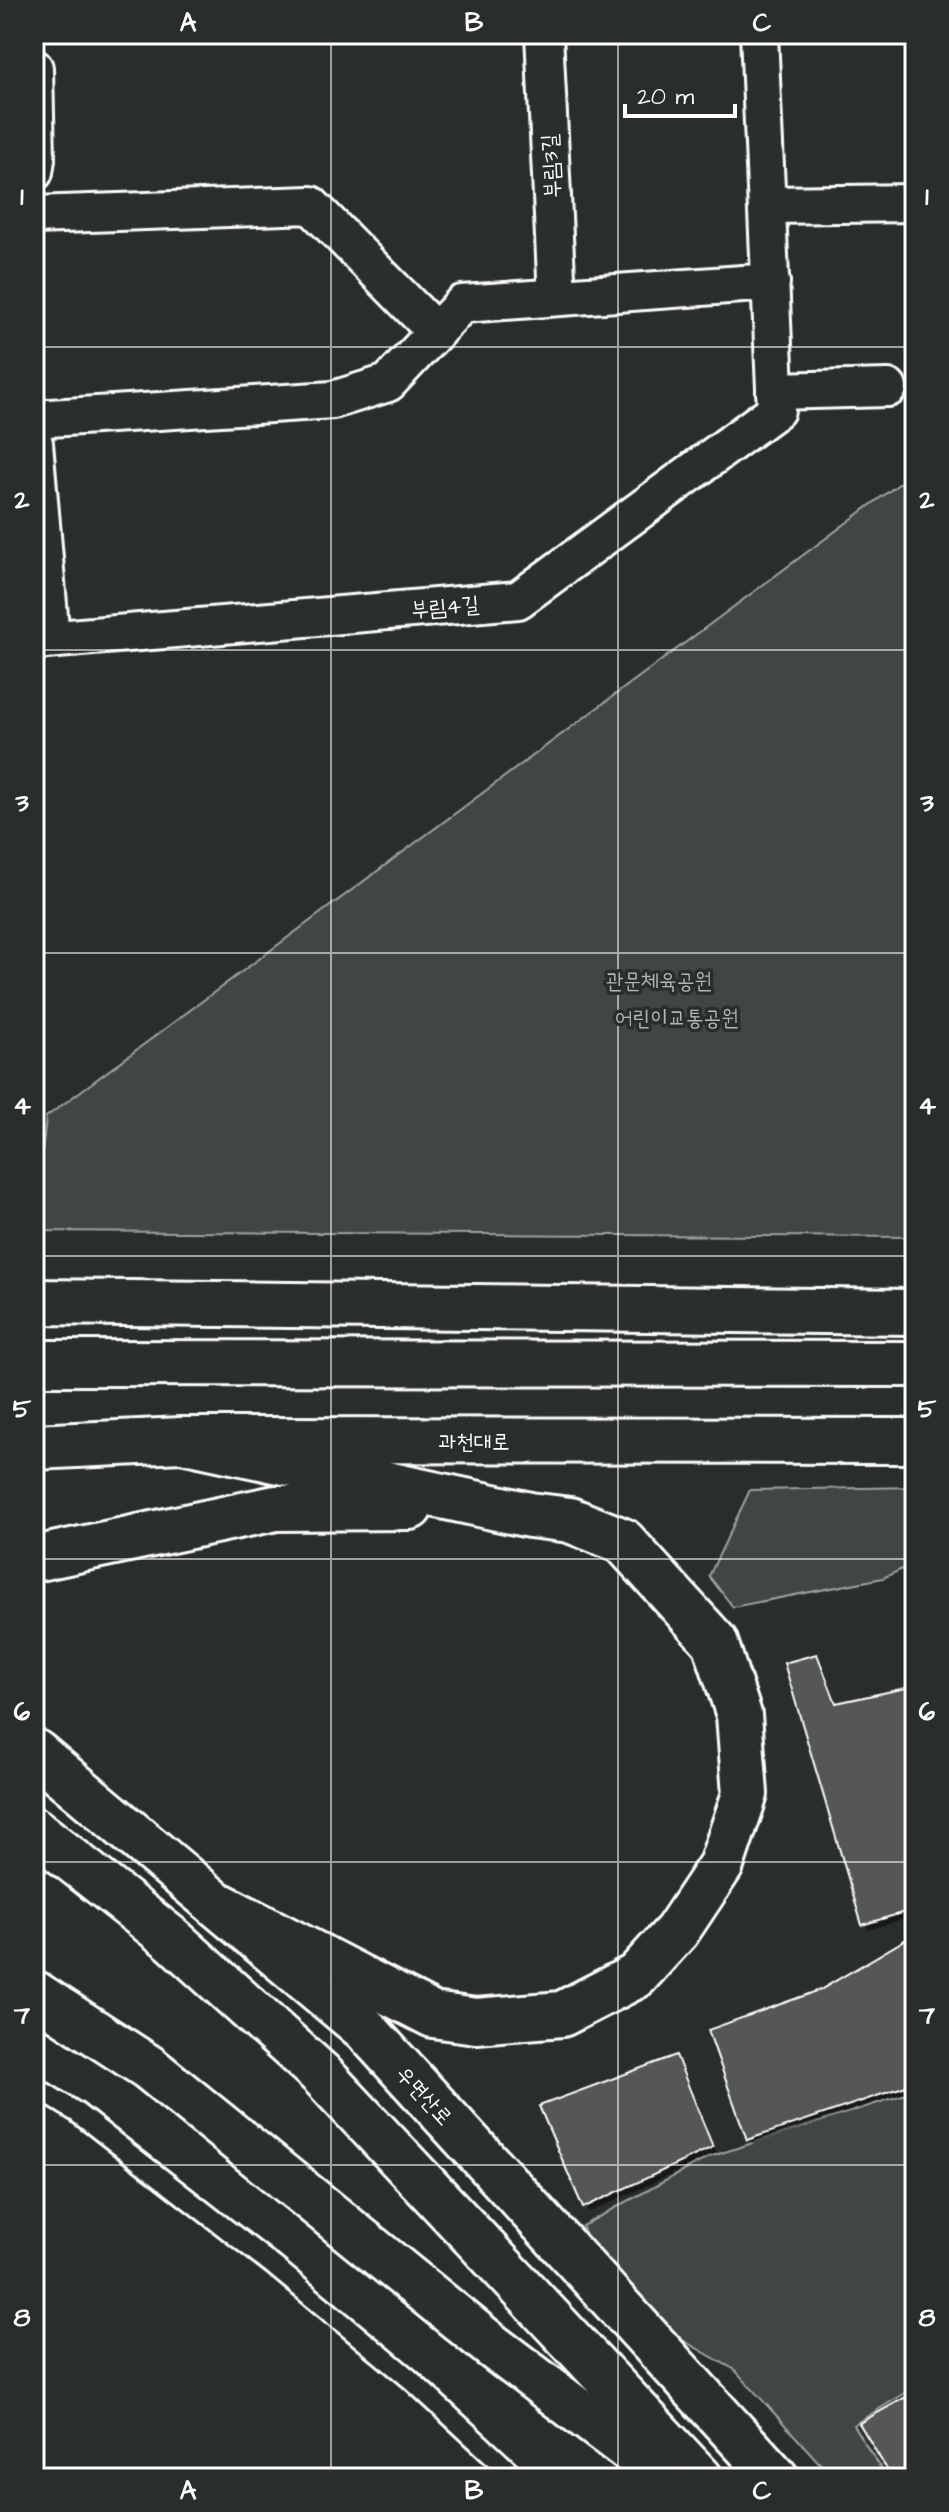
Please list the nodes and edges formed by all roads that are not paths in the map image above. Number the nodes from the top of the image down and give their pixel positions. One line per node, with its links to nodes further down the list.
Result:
1 (544, 34): 9 (street, 부림3길)
2 (759, 34): 6 (street, 부림4길)
3 (34, 68): 4 (street)
4 (34, 172)
5 (915, 203): 6 (street)
6 (768, 205): 8 (street, 부림4길)
7 (34, 215): 10 (street)
8 (771, 282): 9 (street); 12 (street, 부림4길)
9 (557, 297): 10 (street)
10 (436, 332): 13 (street)
11 (888, 388): 12 (street)
12 (775, 391): 15 (street, 부림4길)
13 (34, 419)
14 (34, 443): 15 (street)
15 (42, 640)
16 (34, 1302): 17 (highway)
17 (915, 1312)
18 (34, 1363): 19 (highway)
19 (915, 1364)
20 (182, 1440): 21 (highway, 과천대로); 22 (highway, 과천대로); 23 (highway)
21 (915, 1441)
22 (34, 1447)
23 (494, 1506): 24 (highway); 27 (highway)
24 (34, 1559)
25 (35, 1752): 27 (highway, 우면산로)
26 (34, 1830): 32 (highway)
27 (221, 1906): 33 (highway, 우면산로)
28 (34, 1993): 31 (highway)
29 (34, 2086): 30 (lane)
30 (517, 2478)
31 (667, 2478)
32 (700, 2478)
33 (776, 2478)

